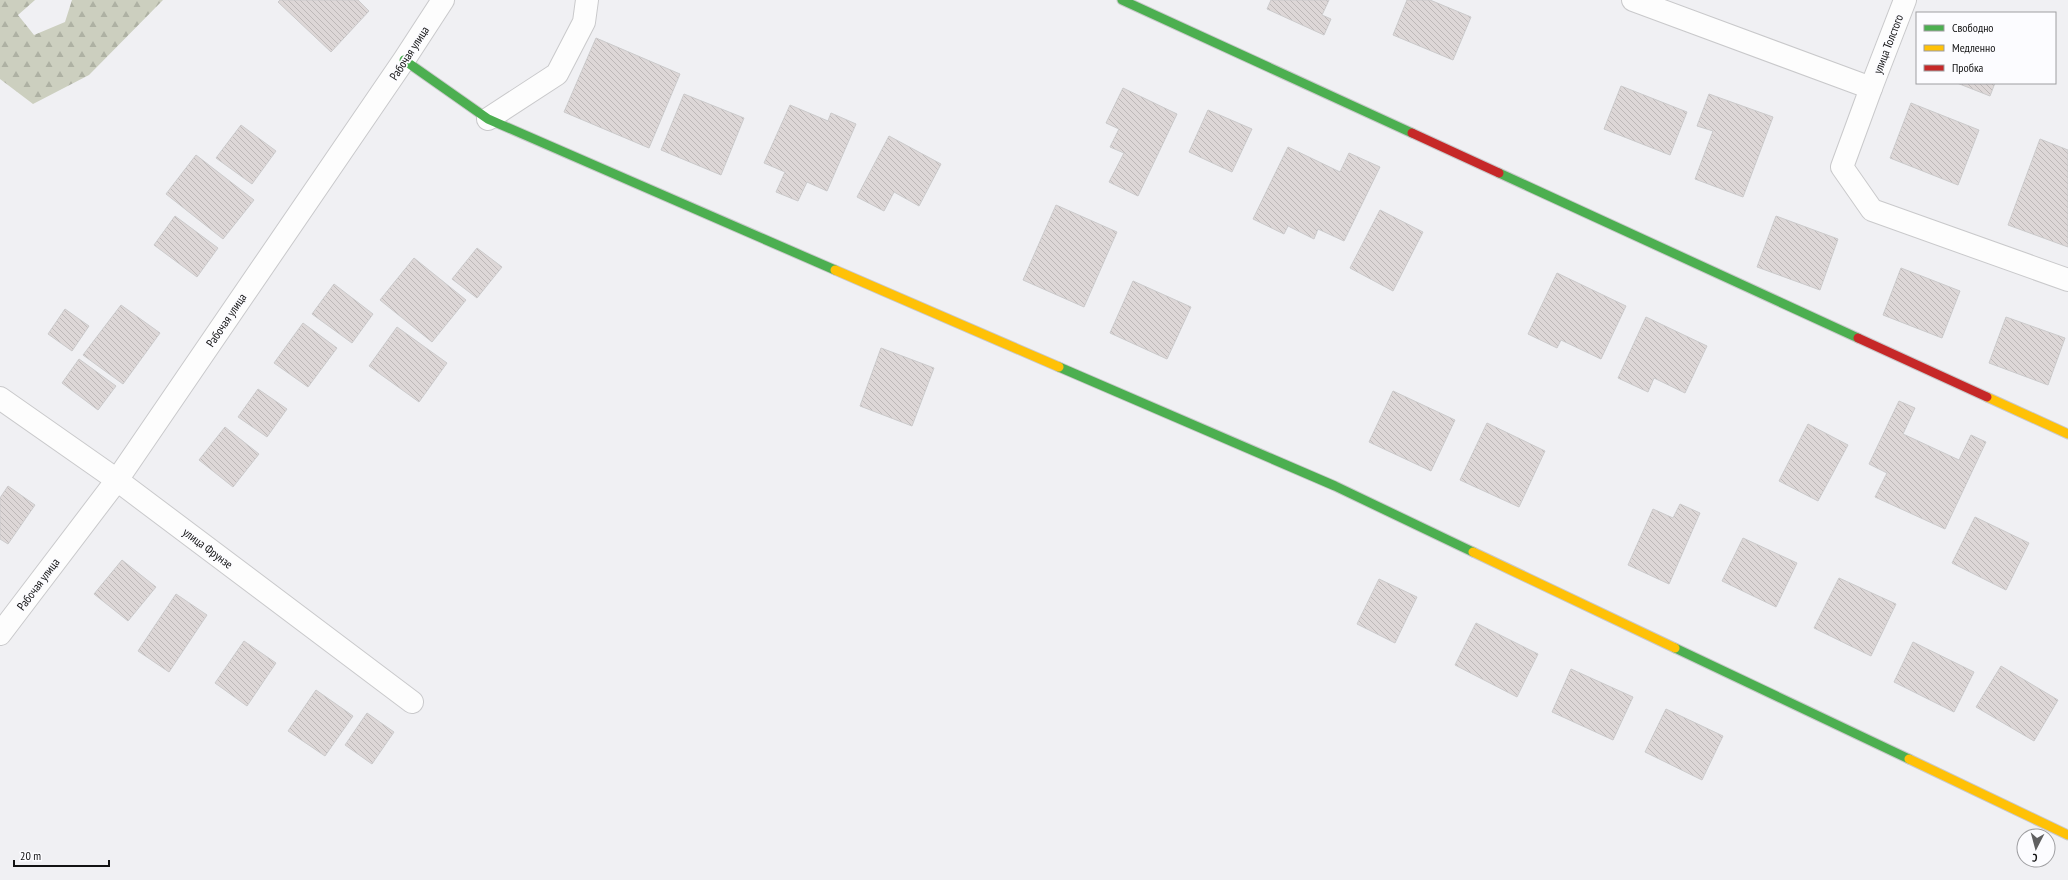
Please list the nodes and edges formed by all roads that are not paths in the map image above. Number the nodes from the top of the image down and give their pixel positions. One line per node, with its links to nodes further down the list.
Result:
1 (443, 0): 6 (street, Рабочая улица)
2 (587, 0): 8 (street)
3 (1122, 0): 11 (street)
4 (1633, 0): 7 (street)
5 (1905, 0): 7 (street, улица Толстого)
6 (404, 60): 8 (street); 12 (street, Рабочая улица)
7 (1871, 88): 9 (street, улица Толстого)
8 (488, 119): 15 (street)
9 (2068, 280)
10 (0, 398): 12 (street, улица Фрунзе)
11 (2068, 434)
12 (117, 480): 13 (street, Рабочая улица); 14 (street, улица Фрунзе)
13 (0, 634)
14 (412, 702)
15 (2068, 835)

